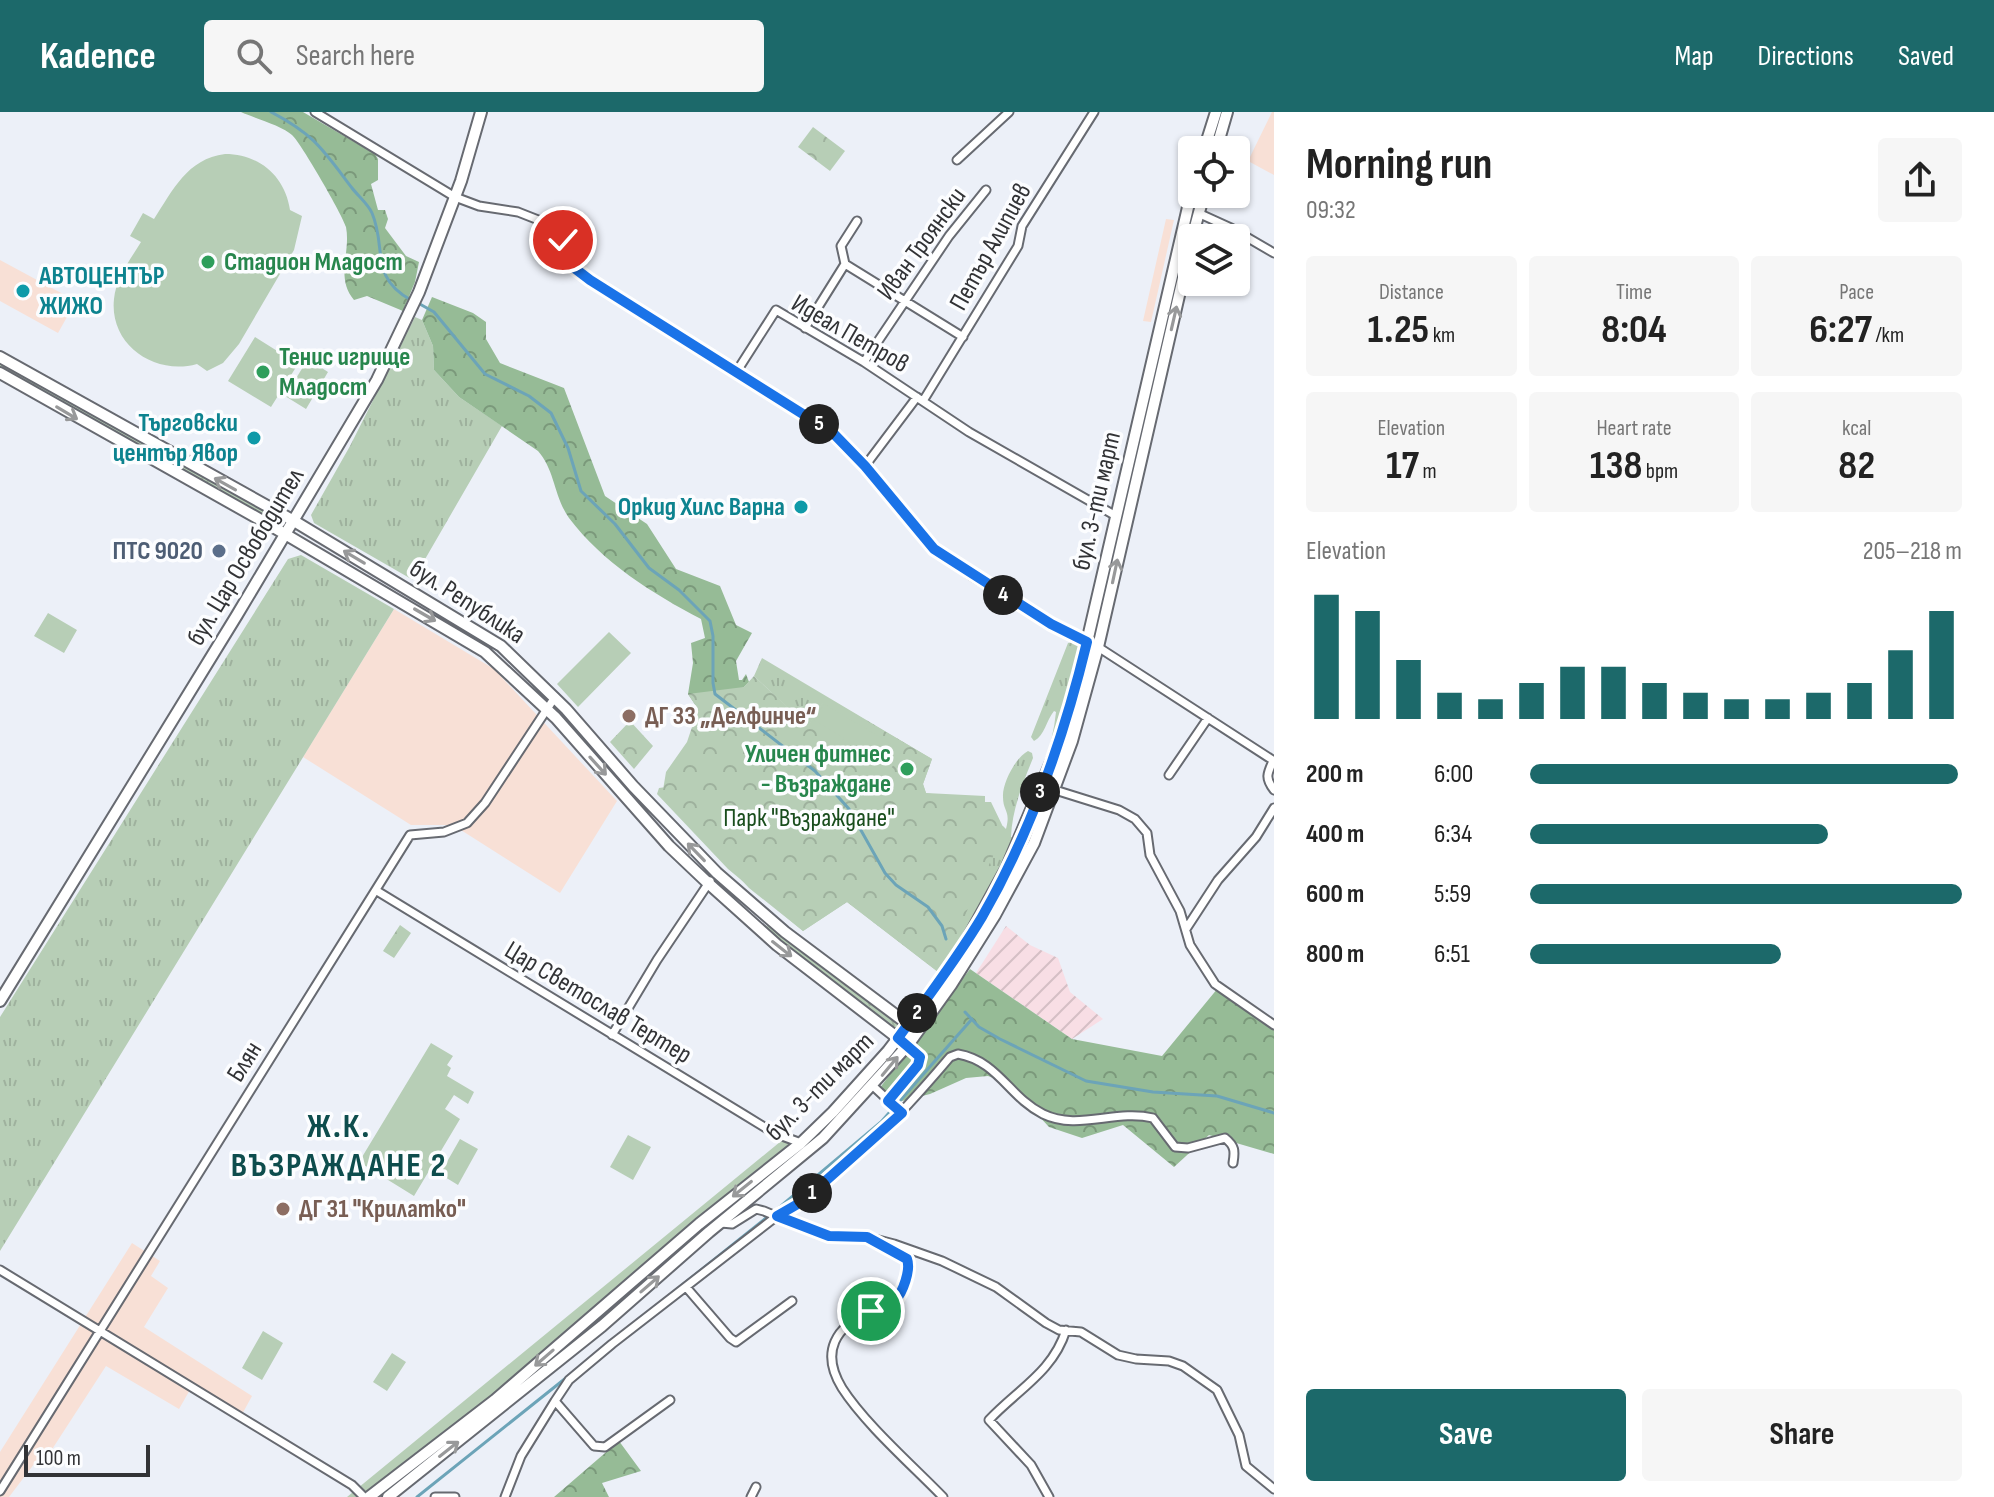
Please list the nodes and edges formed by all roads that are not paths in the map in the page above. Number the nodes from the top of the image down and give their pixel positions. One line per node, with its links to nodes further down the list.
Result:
1 (315, 112): 11 (street)
2 (481, 112): 11 (street, бул. Цар Освободител)
3 (1009, 112): 9 (street)
4 (1094, 112): 22 (street, Петър Алипиев)
5 (1216, 112): 7 (street)
6 (1227, 112): 8 (street)
7 (1208, 136)
8 (1220, 136)
9 (957, 160)
10 (986, 190): 20 (street, Иван Троянски)
11 (455, 197): 25 (street); 30 (street, бул. Цар Освободител)
12 (1188, 208): 29 (street, бул. 3-ти март)
13 (1200, 208): 14 (street, бул. 3-ти март)
14 (1198, 213): 16 (street, бул. 3-ти март); 17 (street)
15 (857, 221): 18 (street)
16 (1195, 224)
17 (1274, 253)
18 (845, 264): 20 (street); 21 (street)
19 (1178, 296): 32 (street, бул. 3-ти март, one-way to 19)
20 (905, 301): 22 (street); 24 (street, Иван Троянски)
21 (805, 328): 24 (street, Идеал Петров); 25 (street, Идеал Петров)
22 (963, 337): 27 (street, Петър Алипиев)
23 (0, 357): 30 (street, бул. Република, one-way to 23)
24 (864, 362): 27 (street, Идеал Петров)
25 (737, 371): 28 (street)
26 (0, 373): 31 (street, бул. Република, one-way to 31)
27 (920, 399): 28 (street, Петър Алипиев); 29 (street, Идеал Петров)
28 (865, 466): 32 (street)
29 (1116, 516): 32 (street, бул. 3-ти март)
30 (294, 521): 31 (street, бул. Цар Освободител); 33 (street, бул. Република, one-way to 30)
31 (285, 534): 34 (street, бул. Република, one-way to 34); 45 (street, бул. Цар Освободител)
32 (1093, 645): 35 (street); 38 (street, бул. 3-ти март); 46 (street, бул. 3-ти март)
33 (555, 697): 34 (street, Блян); 41 (street, бул. Република, one-way to 33)
34 (546, 708): 42 (street, бул. Република, one-way to 42); 43 (street, Блян)
35 (1208, 718): 36 (street); 37 (street)
36 (1274, 761): 39 (street)
37 (1169, 775)
38 (1055, 790): 44 (street); 48 (street, бул. 3-ти март)
39 (1274, 790)
40 (1274, 808): 44 (street)
41 (717, 873): 42 (street); 46 (street, бул. Република)
42 (708, 883): 49 (street); 50 (street, бул. Република, one-way to 50)
43 (377, 891): 49 (street, Цар Светослав Тертер); 63 (street, Блян)
44 (1186, 929): 47 (street)
45 (0, 1001)
46 (908, 1025): 48 (street, бул. Република); 50 (street, бул. 3-ти март)
47 (1274, 1025)
48 (918, 1032): 51 (street, бул. 3-ти март)
49 (612, 1035): 54 (street, Цар Светослав Тертер)
50 (898, 1038): 51 (street, бул. Република); 54 (street, бул. 3-ти март)
51 (908, 1045): 52 (street, бул. 3-ти март, one-way to 51); 53 (street)
52 (873, 1086): 53 (street); 57 (street, бул. 3-ти март)
53 (895, 1107): 55 (street); 56 (street)
54 (801, 1143): 69 (street, бул. 3-ти март, one-way to 69)
55 (1233, 1163)
56 (773, 1214): 57 (street); 58 (street); 60 (street)
57 (721, 1223): 70 (street, бул. 3-ти март, one-way to 57)
58 (867, 1237): 62 (street); 75 (street)
59 (0, 1270): 63 (street)
60 (686, 1287): 61 (street); 65 (street)
61 (792, 1301)
62 (1066, 1330): 67 (street); 76 (street)
63 (100, 1332): 68 (street, Блян); 69 (street)
64 (670, 1400): 65 (street)
65 (555, 1401): 73 (street)
66 (756, 1487): 74 (street)
67 (1274, 1489)
68 (0, 1491)
69 (367, 1497)
70 (388, 1497)
71 (435, 1497): 72 (street)
72 (455, 1497)
73 (505, 1497)
74 (751, 1497)
75 (943, 1497)
76 (1049, 1497)

